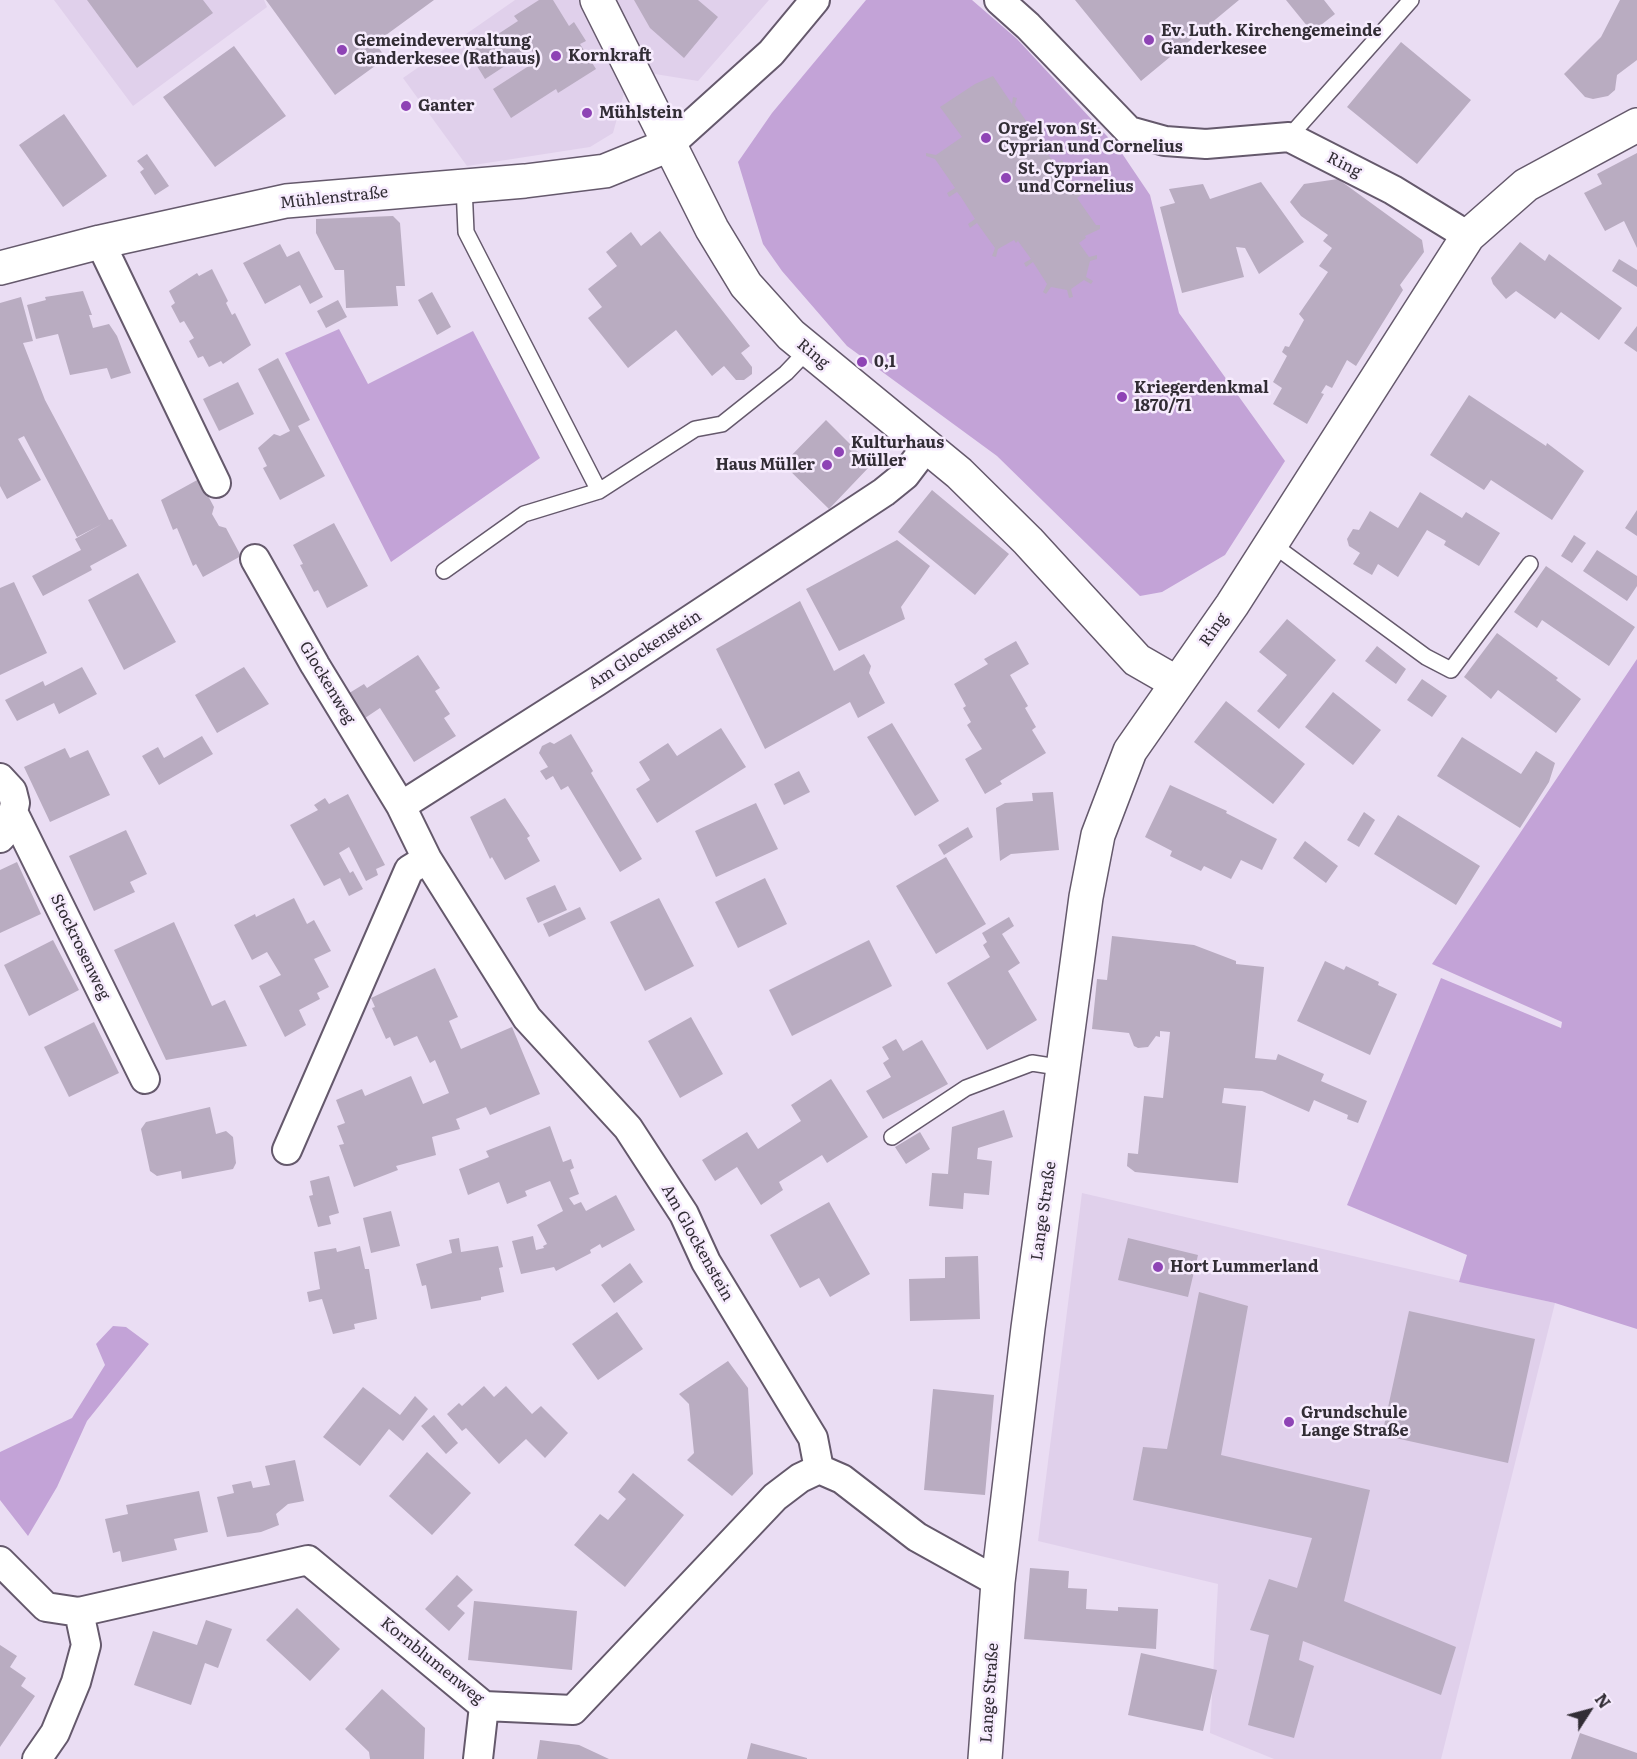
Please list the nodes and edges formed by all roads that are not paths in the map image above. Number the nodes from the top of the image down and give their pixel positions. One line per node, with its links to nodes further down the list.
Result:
1 (597, 0): 7 (street, Ring)
2 (815, 0): 7 (street)
3 (999, 0): 6 (street)
4 (1411, 0): 6 (lane)
5 (1637, 124): 9 (street)
6 (1289, 137): 9 (street, Ring)
7 (669, 145): 8 (street, Mühlenstraße); 12 (street, Ring)
8 (464, 186): 10 (street, Mühlenstraße); 15 (lane)
9 (1468, 236): 16 (street, Ring)
10 (100, 242): 11 (street, Mühlenstraße); 14 (street)
11 (0, 268)
12 (808, 350): 13 (street, Ring); 15 (lane)
13 (927, 446): 20 (street, Ring); 22 (street, Am Glockenstein)
14 (216, 483)
15 (599, 491): 19 (lane)
16 (1272, 544): 18 (lane); 20 (street, Ring)
17 (255, 559): 22 (street, Glockenweg)
18 (1530, 564)
19 (444, 571)
20 (1177, 683): 25 (street, Lange Straße)
21 (0, 778): 23 (street, Stockrosenweg)
22 (401, 806): 24 (street, Am Glockenstein)
23 (7, 827): 26 (street, Stockrosenweg)
24 (427, 859): 28 (street); 29 (street, Am Glockenstein)
25 (1064, 1068): 27 (lane); 31 (street, Lange Straße)
26 (145, 1079)
27 (892, 1137)
28 (287, 1150)
29 (819, 1469): 31 (street); 33 (street, Kornblumenweg)
30 (0, 1562): 32 (street)
31 (998, 1582): 36 (street, Lange Straße)
32 (79, 1612): 33 (street, Kornblumenweg); 34 (street)
33 (484, 1706): 35 (street)
34 (37, 1759)
35 (477, 1759)
36 (985, 1759)

